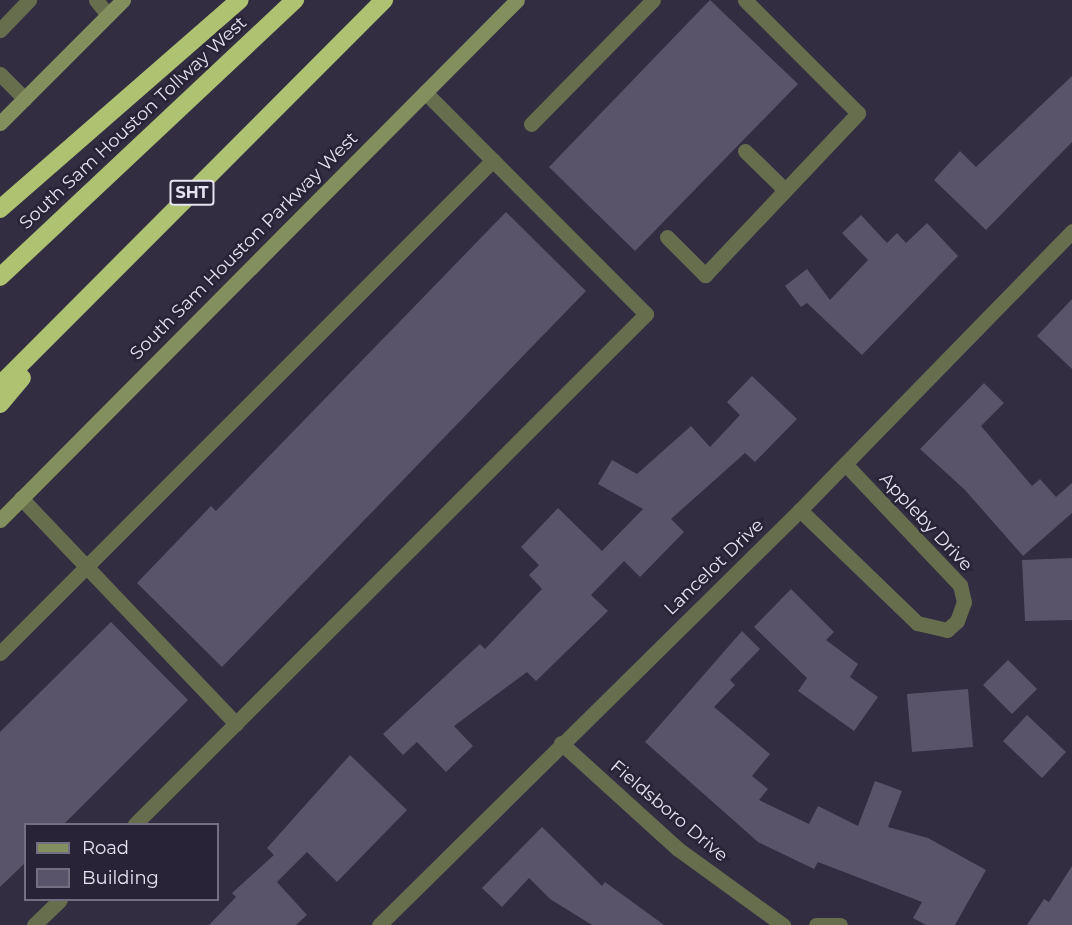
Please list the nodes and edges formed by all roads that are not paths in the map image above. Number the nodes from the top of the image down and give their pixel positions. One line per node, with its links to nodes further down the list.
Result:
1 (29, 0): 11 (street)
2 (96, 0): 10 (street)
3 (123, 0): 10 (main road)
4 (240, 0): 20 (highway)
5 (295, 0): 24 (highway, South Sam Houston Tollway West)
6 (384, 0): 23 (highway, SHT)
7 (517, 0): 13 (main road, South Sam Houston Parkway West)
8 (652, 0): 16 (street)
9 (745, 0): 19 (street)
10 (108, 15): 14 (main road)
11 (0, 30)
12 (0, 74): 14 (street)
13 (425, 92): 18 (street); 28 (main road, South Sam Houston Parkway West)
14 (25, 99): 15 (main road)
15 (0, 123)
16 (531, 124)
17 (745, 151): 19 (street)
18 (494, 160): 31 (street); 33 (street)
19 (785, 190): 22 (street)
20 (0, 209)
21 (1072, 231): 27 (street, Lancelot Drive)
22 (667, 237)
23 (113, 272): 25 (highway, SHT); 26 (highway)
24 (0, 277)
25 (0, 385)
26 (0, 404)
27 (845, 464): 29 (street, Lancelot Drive); 29 (street, Appleby Drive)
28 (21, 498): 30 (main road, South Sam Houston Parkway West); 31 (street)
29 (800, 510): 34 (street, Lancelot Drive)
30 (0, 520)
31 (87, 567): 32 (street); 33 (street)
32 (0, 653)
33 (236, 724): 35 (street)
34 (561, 743): 38 (street, Lancelot Drive); 39 (street, Fieldsboro Drive)
35 (137, 823)
36 (59, 901): 37 (street)
37 (34, 925)
38 (379, 925)
39 (783, 925)
40 (816, 925): 41 (street)
41 (840, 925)

